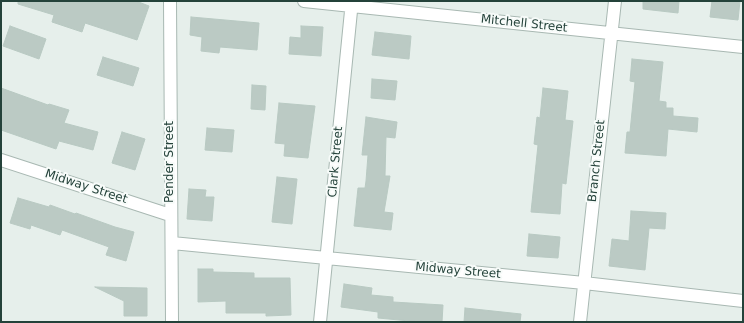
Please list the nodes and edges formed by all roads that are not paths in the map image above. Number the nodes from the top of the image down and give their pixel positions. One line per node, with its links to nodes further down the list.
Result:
1 (170, 1): 8 (street, Pender Street)
2 (304, 1): 4 (street, Mitchell Street)
3 (615, 1): 5 (street, Branch Street)
4 (351, 4): 5 (street, Mitchell Street); 10 (street, Clark Street)
5 (612, 33): 6 (street, Mitchell Street); 11 (street, Branch Street)
6 (743, 47)
7 (1, 160): 8 (street, Midway Street)
8 (170, 215): 9 (street, Pender Street)
9 (172, 243): 10 (street, Midway Street); 13 (street, Pender Street)
10 (327, 259): 11 (street, Midway Street); 14 (street, Clark Street)
11 (584, 284): 12 (street, Midway Street); 15 (street, Branch Street)
12 (743, 301)
13 (172, 322)
14 (320, 322)
15 (580, 322)

